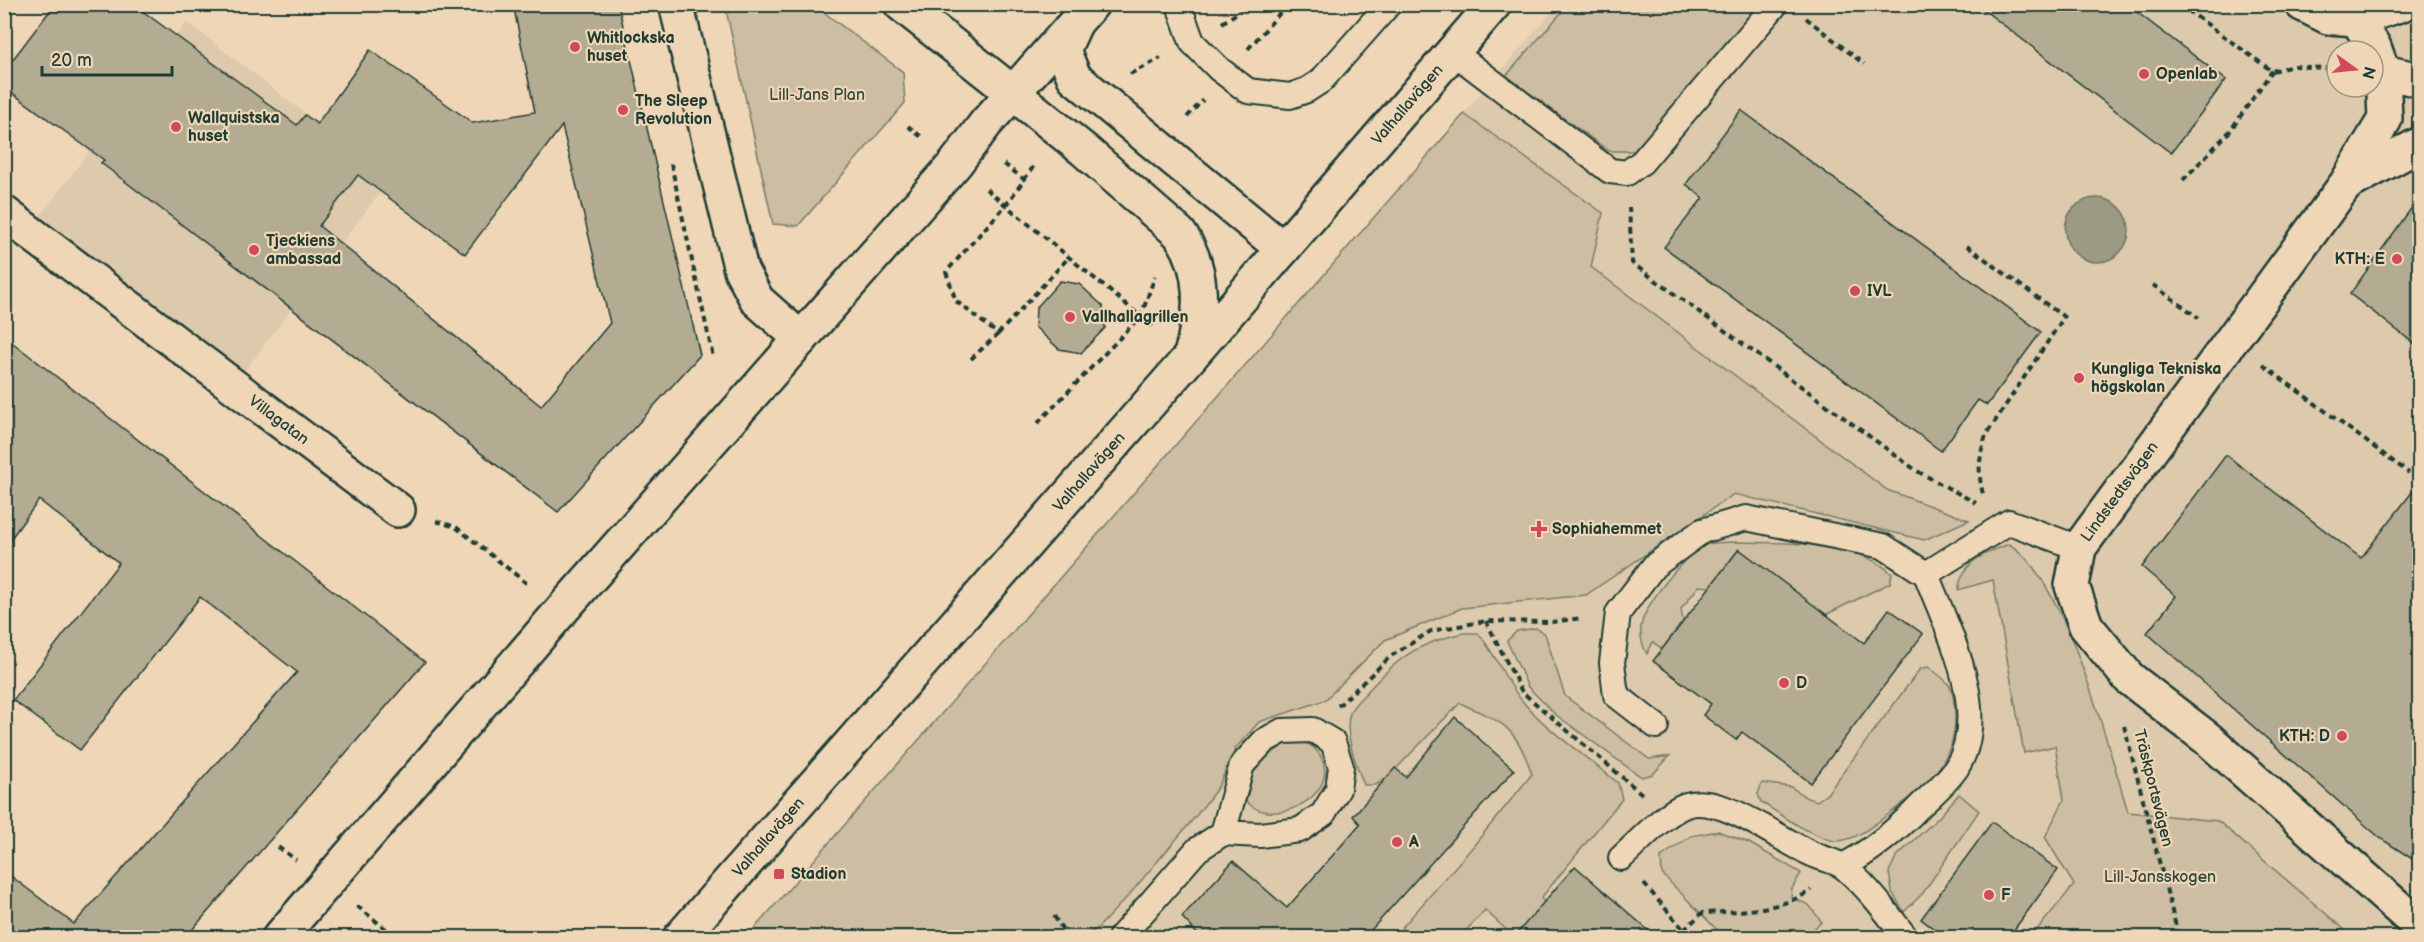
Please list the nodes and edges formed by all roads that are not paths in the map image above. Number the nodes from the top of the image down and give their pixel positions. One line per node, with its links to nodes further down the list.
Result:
1 (676, 4): 21 (main road)
2 (901, 4): 15 (main road)
3 (1183, 4): 4 (lane)
4 (1389, 4)
5 (1494, 4): 12 (main road, Valhallavägen)
6 (1776, 4): 12 (lane)
7 (2302, 4): 9 (main road)
8 (2402, 4): 9 (main road)
9 (2355, 12): 11 (main road, Lindstedtsvägen)
10 (1083, 14): 15 (main road); 20 (main road)
11 (2370, 39)
12 (1453, 52): 20 (main road, Valhallavägen)
13 (2385, 72): 14 (main road)
14 (2420, 80)
15 (1012, 93): 21 (main road); 22 (main road)
16 (2384, 99): 18 (main road, Lindstedtsvägen)
17 (2420, 144): 18 (main road)
18 (2346, 184): 24 (main road, Lindstedtsvägen)
19 (4, 213): 23 (main road, Villagatan)
20 (1283, 249): 22 (main road, Valhallavägen)
21 (801, 339): 31 (main road)
22 (1190, 357): 32 (main road, Valhallavägen)
23 (398, 510)
24 (2079, 548): 25 (lane); 30 (main road, Lindstedtsvägen)
25 (1926, 574): 26 (lane); 29 (lane)
26 (1656, 726)
27 (1223, 833): 27 (lane); 33 (lane)
28 (1622, 858): 29 (lane)
29 (1843, 866): 34 (lane)
30 (2420, 927)
31 (285, 935)
32 (680, 938)
33 (1120, 938)
34 (1906, 938)

